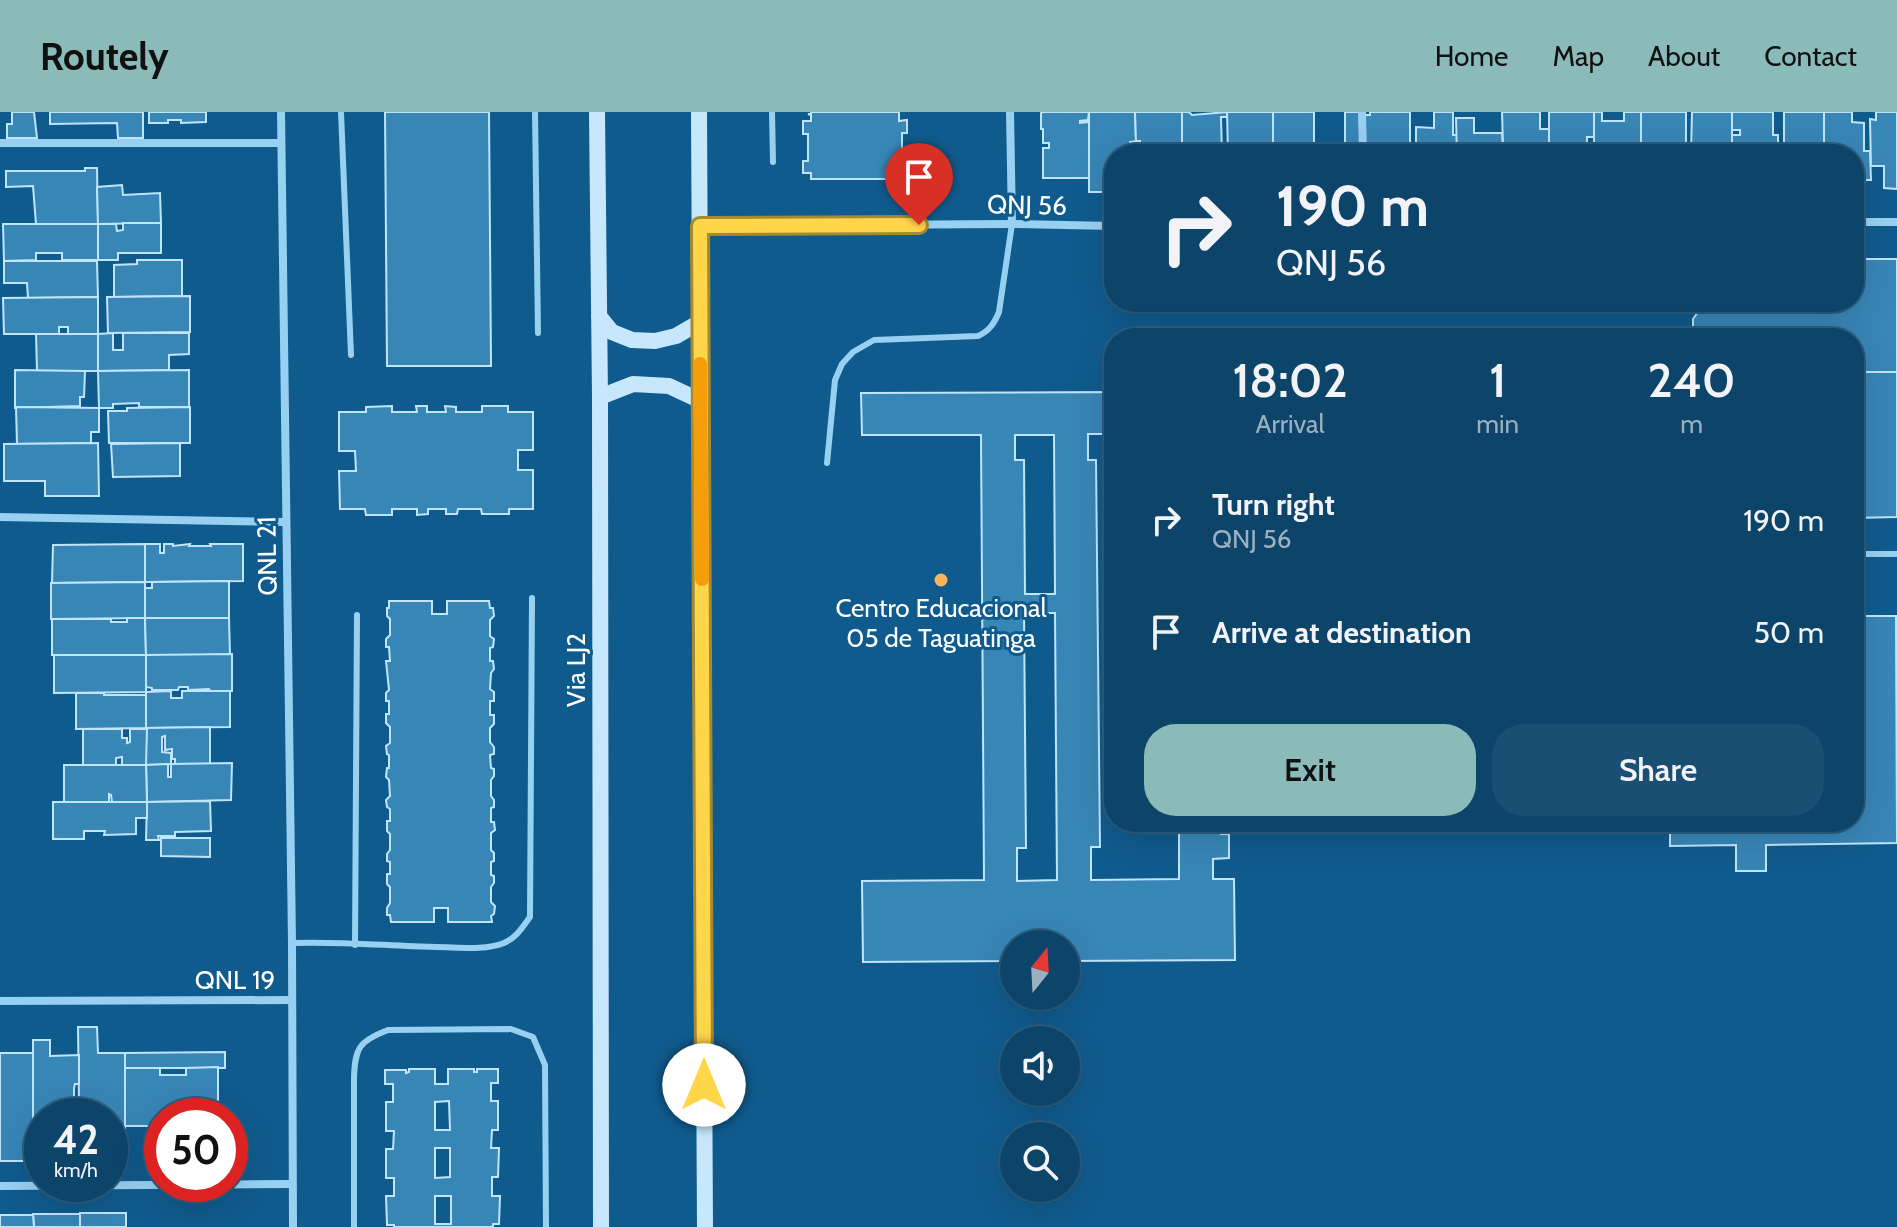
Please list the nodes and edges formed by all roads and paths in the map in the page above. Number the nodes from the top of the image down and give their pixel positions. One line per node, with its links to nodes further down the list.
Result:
1 (281, 112): 10 (street, QNL 21)
2 (341, 112): 21 (lane)
3 (535, 112): 20 (lane)
4 (597, 112): 18 (main road, Via LJ2)
5 (699, 112): 16 (main road)
6 (772, 112): 12 (lane)
7 (1010, 112): 15 (street)
8 (1362, 112): 11 (street)
9 (0, 143): 10 (street)
10 (281, 143): 26 (street, QNL 21)
11 (1363, 144)
12 (773, 162)
13 (1864, 222): 14 (street)
14 (1897, 222)
15 (1012, 224): 16 (street, QNJ 56); 17 (street, QNJ 56); 24 (lane)
16 (700, 226): 19 (main road)
17 (1104, 226)
18 (599, 316): 19 (main road); 22 (main road, Via LJ2)
19 (700, 322): 23 (main road)
20 (538, 333)
21 (351, 355)
22 (600, 397): 23 (main road); 40 (main road, Via LJ2)
23 (701, 401): 41 (main road)
24 (827, 463)
25 (0, 517): 26 (street)
26 (286, 522): 31 (street, QNL 21)
27 (1864, 554): 28 (lane)
28 (1897, 554)
29 (532, 598): 32 (lane)
30 (357, 615): 32 (lane)
31 (292, 943): 32 (lane); 33 (street, QNL 21)
32 (355, 945)
33 (292, 1000): 34 (street, QNL 19); 35 (street, QNL 19)
34 (0, 1001)
35 (292, 1184): 36 (street); 37 (street, QNL 19)
36 (0, 1186)
37 (293, 1227)
38 (354, 1227): 39 (lane)
39 (546, 1227)
40 (601, 1227)
41 (705, 1227)

